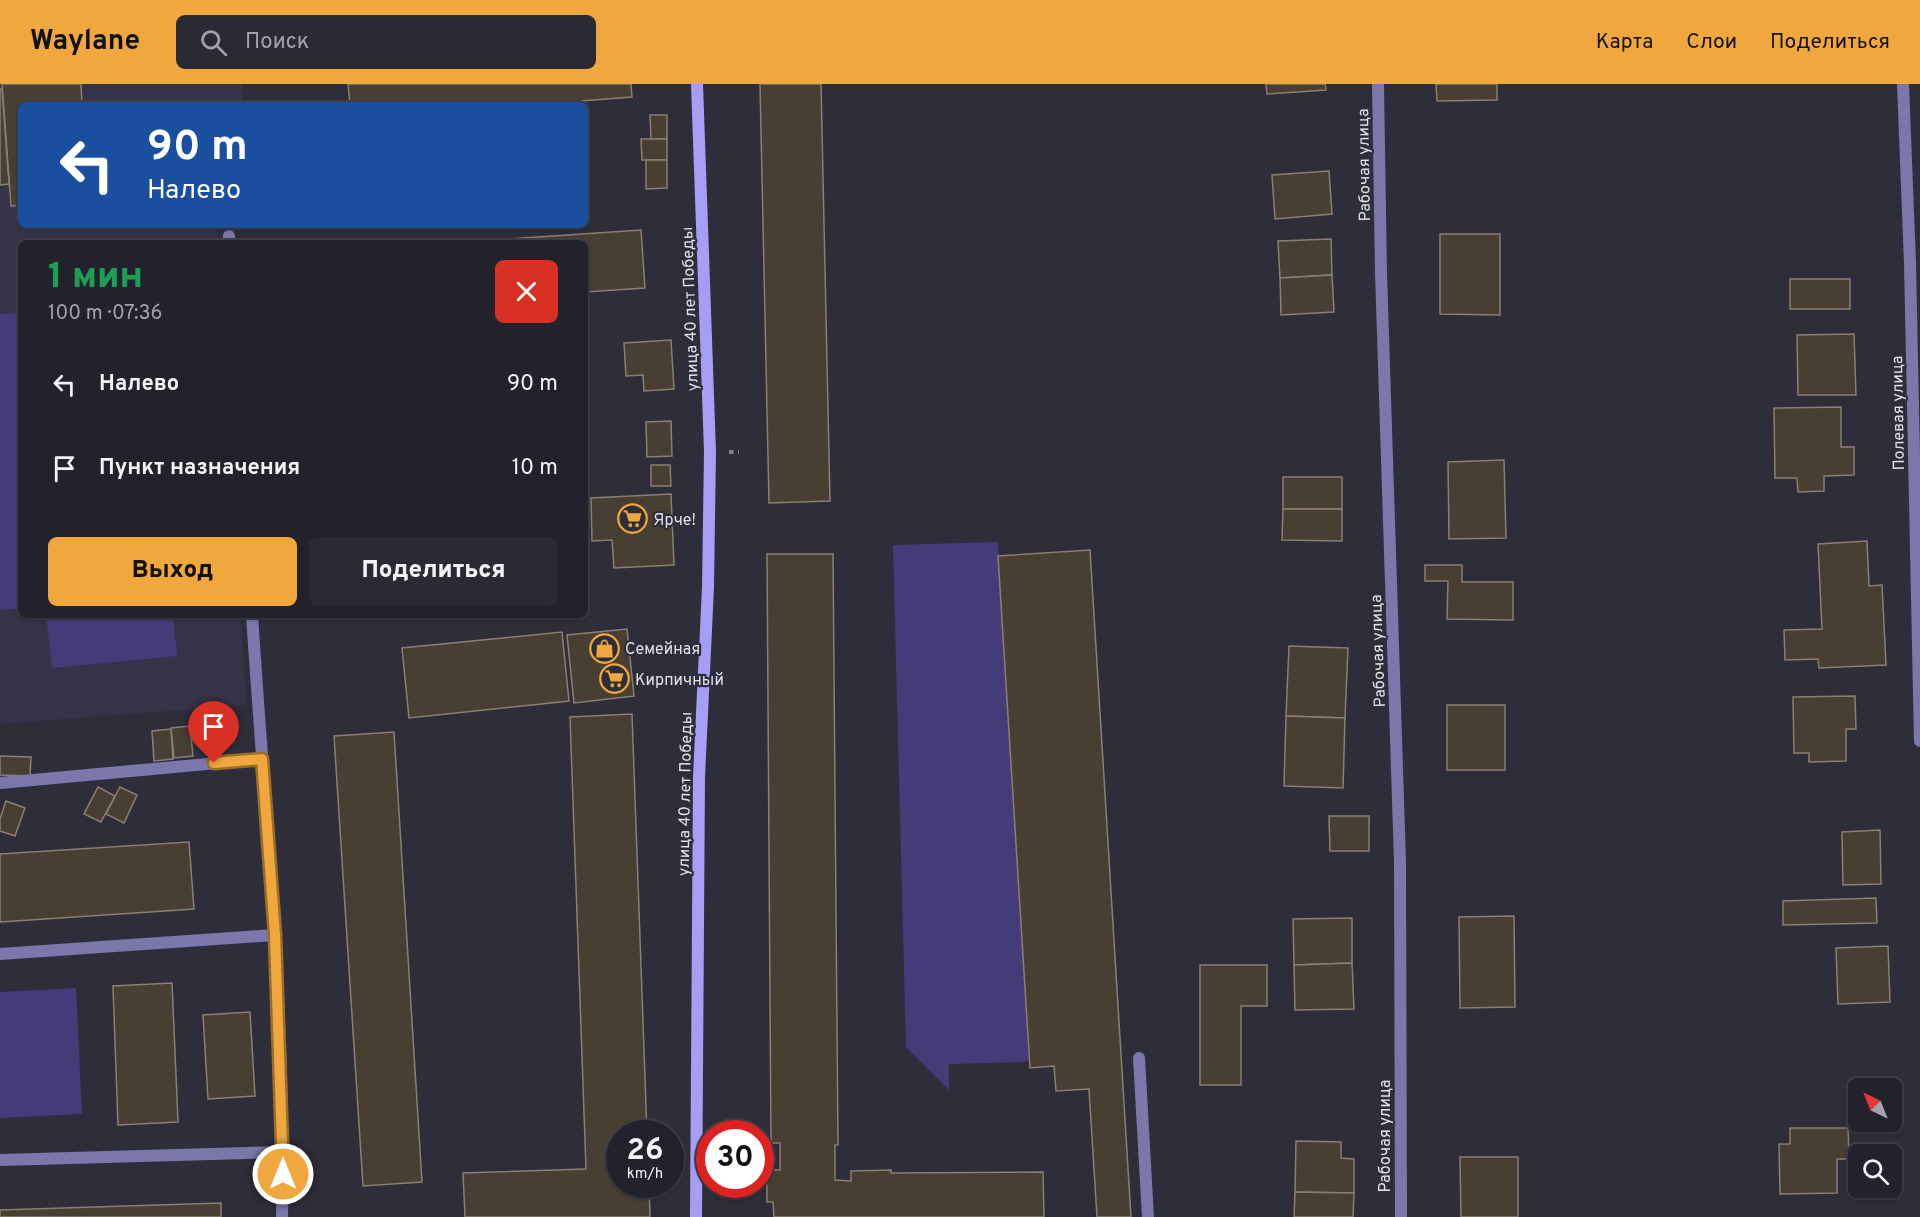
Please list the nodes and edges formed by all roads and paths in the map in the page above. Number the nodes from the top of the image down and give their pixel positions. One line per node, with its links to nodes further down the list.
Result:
1 (697, 84): 15 (street, улица 40 лет Победы)
2 (1378, 84): 17 (street, Рабочая улица)
3 (1903, 84): 4 (street, Полевая улица)
4 (1915, 263): 6 (street, Полевая улица)
5 (252, 618): 7 (street)
6 (1920, 741)
7 (262, 759): 8 (street); 9 (street)
8 (0, 783)
9 (275, 935): 10 (street); 12 (street)
10 (0, 954)
11 (1139, 1058): 16 (street)
12 (283, 1152): 13 (street); 14 (street)
13 (0, 1160)
14 (282, 1217)
15 (696, 1217)
16 (1148, 1217)
17 (1401, 1217)

